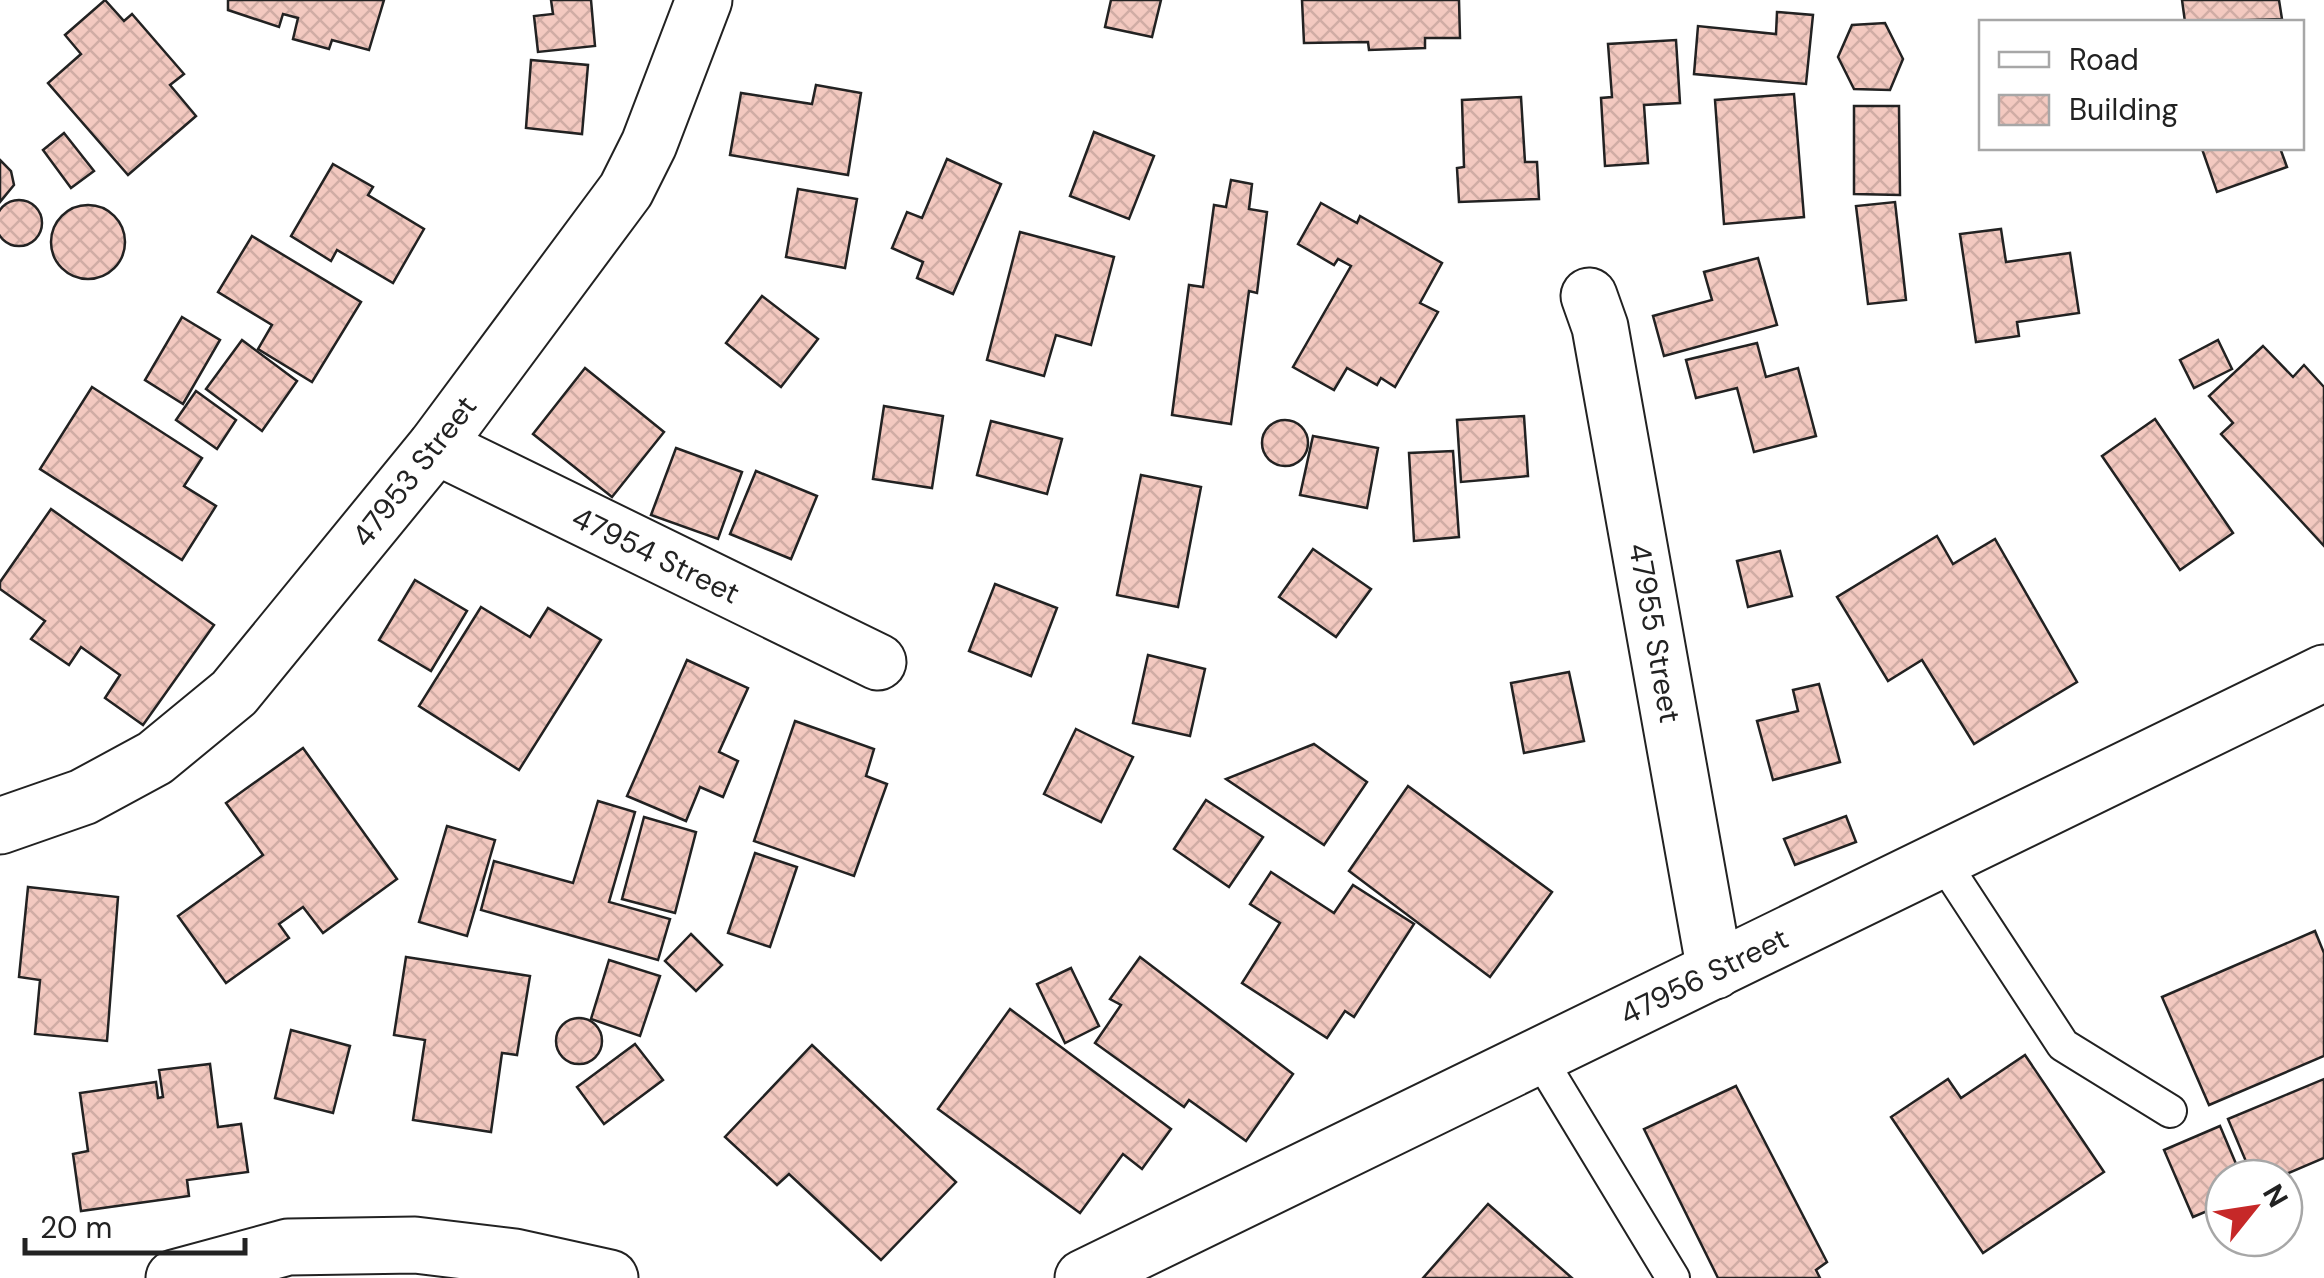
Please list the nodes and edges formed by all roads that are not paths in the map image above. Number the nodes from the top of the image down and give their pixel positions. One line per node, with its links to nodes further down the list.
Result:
1 (704, 0): 3 (street, 47953 Street)
2 (1589, 296): 8 (street, 47955 Street)
3 (436, 446): 4 (street, 47954 Street); 6 (street, 47953 Street)
4 (878, 662)
5 (2324, 673): 7 (street, 47956 Street)
6 (0, 826)
7 (1942, 860): 8 (street, 47956 Street); 10 (lane)
8 (1715, 971): 9 (street, 47956 Street)
9 (1539, 1057): 13 (street, 47956 Street); 14 (lane)
10 (2170, 1111)
11 (174, 1278): 12 (street)
12 (610, 1278)
13 (1083, 1278)
14 (1674, 1278)

